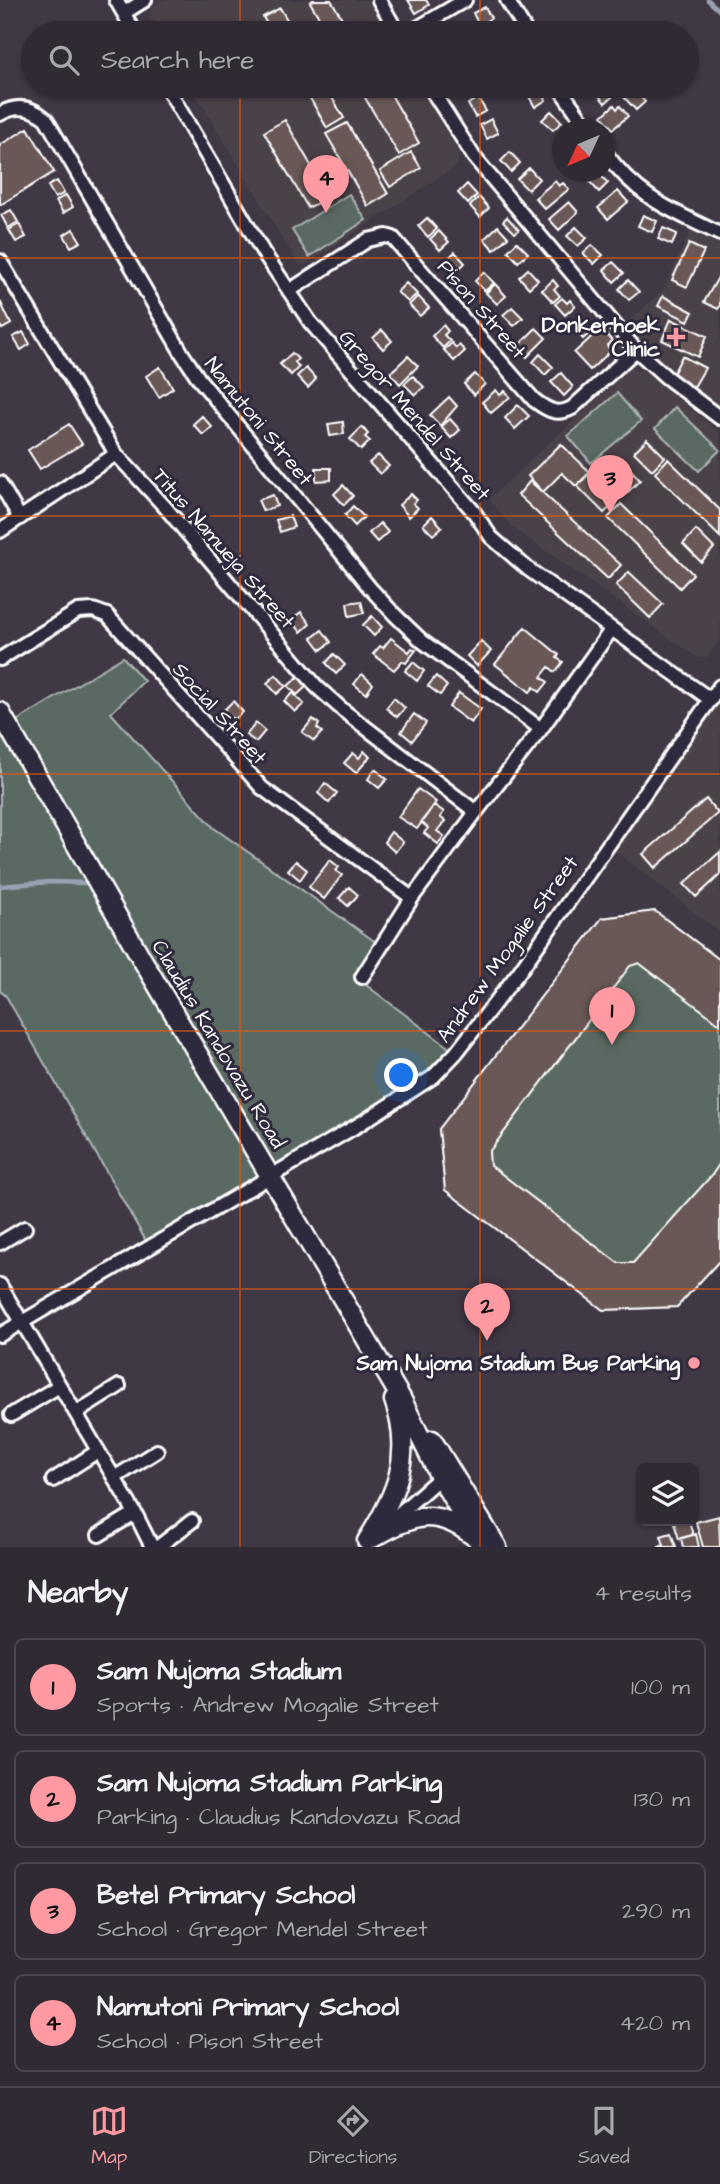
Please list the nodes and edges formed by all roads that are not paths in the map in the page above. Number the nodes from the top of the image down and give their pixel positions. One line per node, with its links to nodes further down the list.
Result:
1 (116, 0): 6 (street)
2 (145, 0): 6 (street)
3 (379, 0): 8 (street)
4 (465, 0): 9 (street)
5 (507, 0): 10 (street)
6 (124, 13): 7 (street)
7 (128, 21)
8 (391, 21)
9 (429, 21)
10 (520, 21)
11 (173, 98): 19 (street, Gregor Mendel Street)
12 (437, 98): 20 (street)
13 (566, 98): 15 (street)
14 (0, 114): 31 (street, Namutoni Street)
15 (581, 119)
16 (615, 165): 17 (street)
17 (720, 234)
18 (0, 261): 22 (street, Titus Namueja Street)
19 (289, 290): 20 (street, Pison Street); 26 (street, Gregor Mendel Street)
20 (635, 350): 21 (street)
21 (720, 418)
22 (116, 454): 24 (street); 32 (street, Titus Namueja Street)
23 (0, 483): 24 (street)
24 (20, 518): 25 (street)
25 (0, 531)
26 (611, 631): 29 (street, Gregor Mendel Street); 31 (street)
27 (0, 659): 33 (street, Social Street)
28 (720, 686): 29 (street, Andrew Mogalie Street)
29 (711, 700): 35 (street, Andrew Mogalie Street)
30 (0, 712): 35 (street, Claudius Kandovazu Road)
31 (541, 729): 32 (street)
32 (476, 812): 33 (street)
33 (412, 898): 34 (street)
34 (362, 977)
35 (270, 1175): 39 (street, Andrew Mogalie Street); 41 (street, Claudius Kandovazu Road)
36 (25, 1228): 37 (street)
37 (0, 1242)
38 (0, 1285): 39 (street)
39 (22, 1322): 40 (street, Andrew Mogalie Street); 42 (street)
40 (0, 1335)
41 (380, 1362): 48 (street, Claudius Kandovazu Road); 55 (street)
42 (59, 1386): 44 (street); 45 (street)
43 (119, 1386): 44 (street)
44 (76, 1413): 46 (street)
45 (11, 1415)
46 (98, 1451): 49 (street); 50 (street)
47 (157, 1451): 49 (street)
48 (445, 1472): 54 (street, Claudius Kandovazu Road); 55 (street); 57 (street, Claudius Kandovazu Road)
49 (114, 1478): 51 (street)
50 (53, 1480)
51 (135, 1513): 53 (street); 56 (street)
52 (192, 1521): 56 (street)
53 (99, 1535)
54 (480, 1543): 55 (street)
55 (364, 1544)
56 (155, 1547)
57 (497, 1547)

